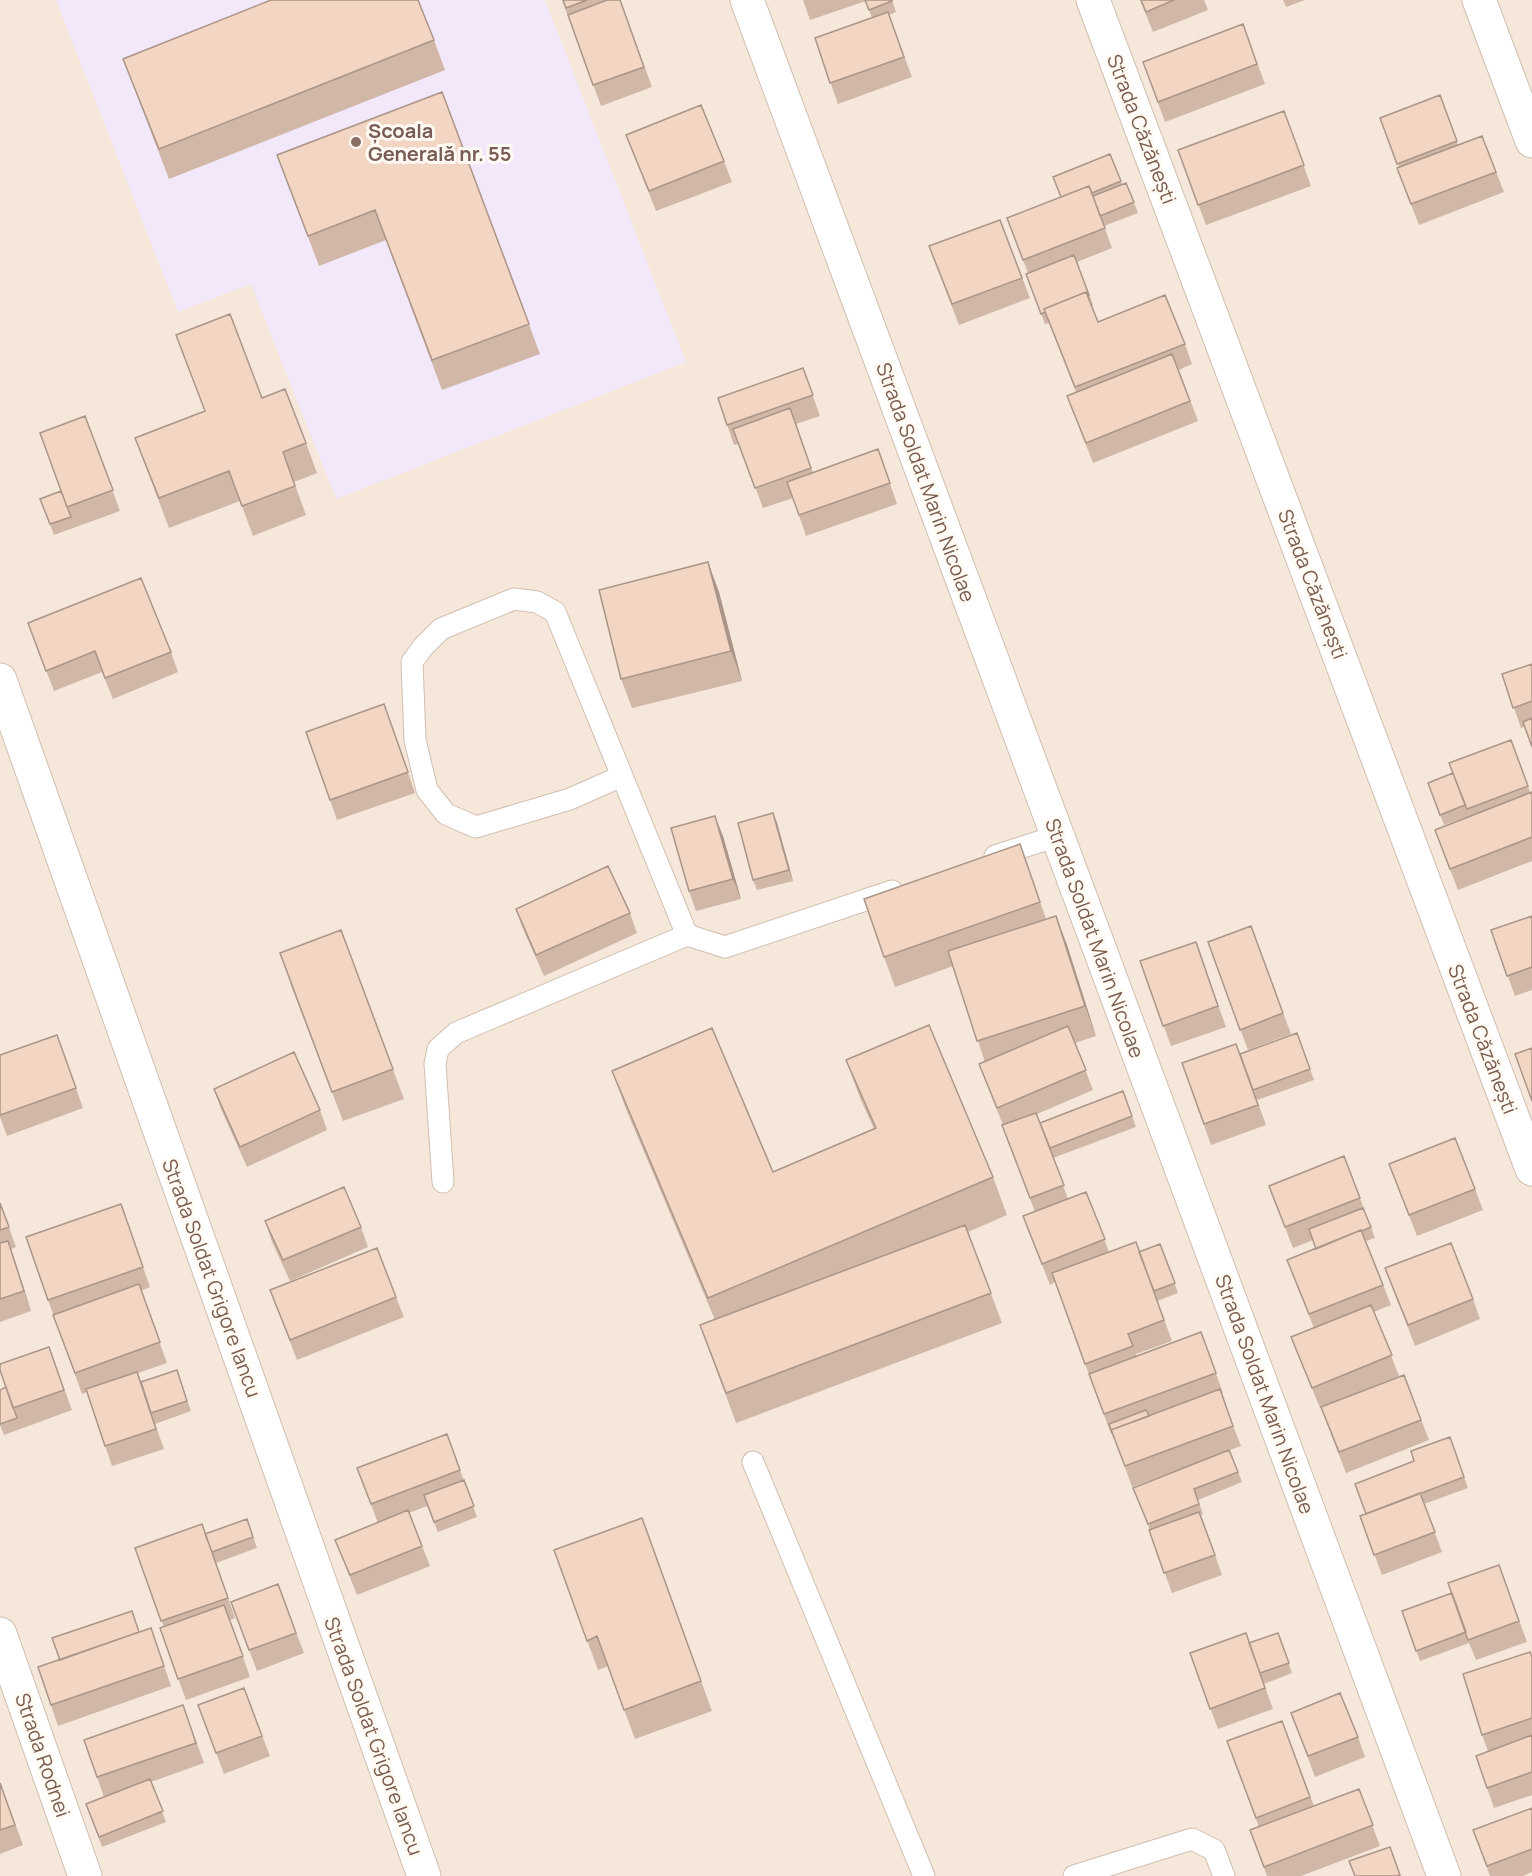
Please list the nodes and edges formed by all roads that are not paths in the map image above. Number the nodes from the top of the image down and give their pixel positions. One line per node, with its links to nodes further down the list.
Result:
1 (747, 0): 7 (street, Strada Soldat Marin Nicolae)
2 (1093, 0): 11 (street, Strada Căzănești)
3 (1479, 0): 4 (street)
4 (1532, 141)
5 (0, 680): 16 (street, Strada Soldat Grigore Iancu)
6 (622, 776): 6 (lane); 10 (lane)
7 (1057, 836): 8 (lane); 20 (street, Strada Soldat Marin Nicolae)
8 (980, 862)
9 (914, 884): 10 (lane)
10 (687, 935): 12 (lane)
11 (1532, 1169)
12 (443, 1182)
13 (753, 1462): 17 (lane)
14 (0, 1634): 15 (street, Strada Rodnei)
15 (86, 1876)
16 (424, 1876)
17 (924, 1876)
18 (1074, 1876): 19 (lane)
19 (1224, 1876)
20 (1444, 1876)

